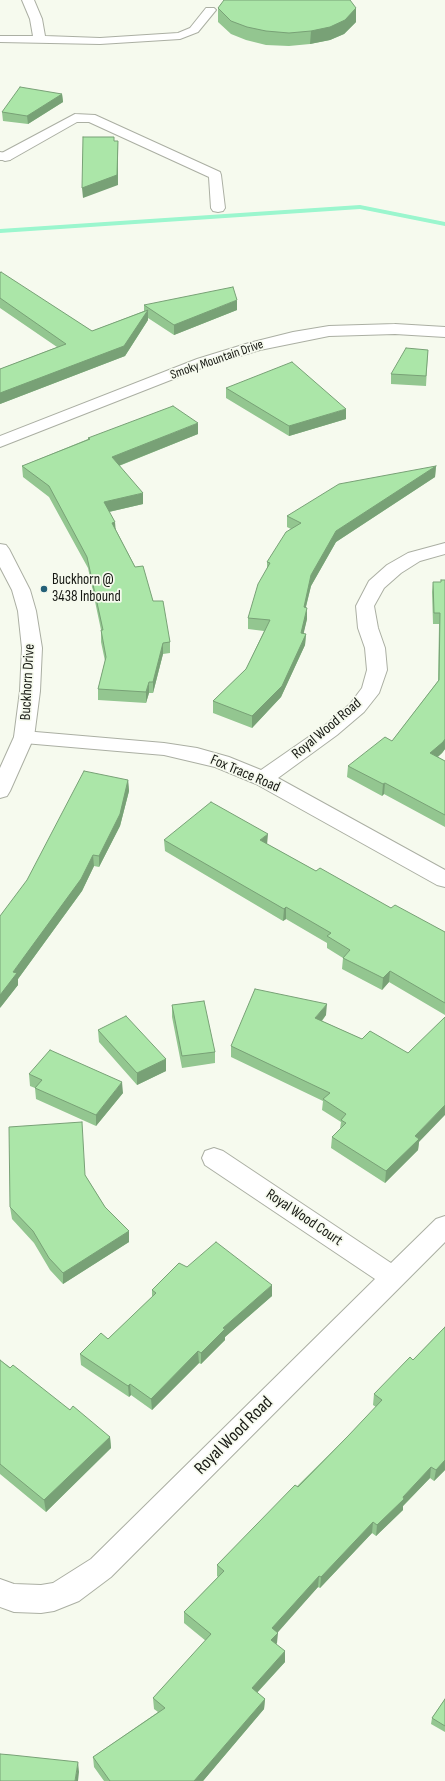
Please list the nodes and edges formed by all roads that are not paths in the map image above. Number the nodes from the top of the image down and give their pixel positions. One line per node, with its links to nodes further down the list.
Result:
1 (28, 0): 4 (lane)
2 (210, 10): 4 (lane)
3 (0, 39): 4 (lane)
4 (40, 41)
5 (2, 156): 6 (lane)
6 (218, 208)
7 (445, 332): 8 (street, Smoky Mountain Drive)
8 (0, 442)
9 (445, 548): 12 (street, Royal Wood Road)
10 (0, 549): 11 (street, Buckhorn Drive)
11 (24, 737): 12 (street, Fox Trace Road); 13 (street, Buckhorn Drive)
12 (263, 779): 14 (street, Fox Trace Road)
13 (0, 791)
14 (445, 880)
15 (214, 1158): 17 (street, Royal Wood Court)
16 (445, 1226): 17 (street, Royal Wood Road)
17 (394, 1278): 18 (street, Royal Wood Road)
18 (0, 1592)

